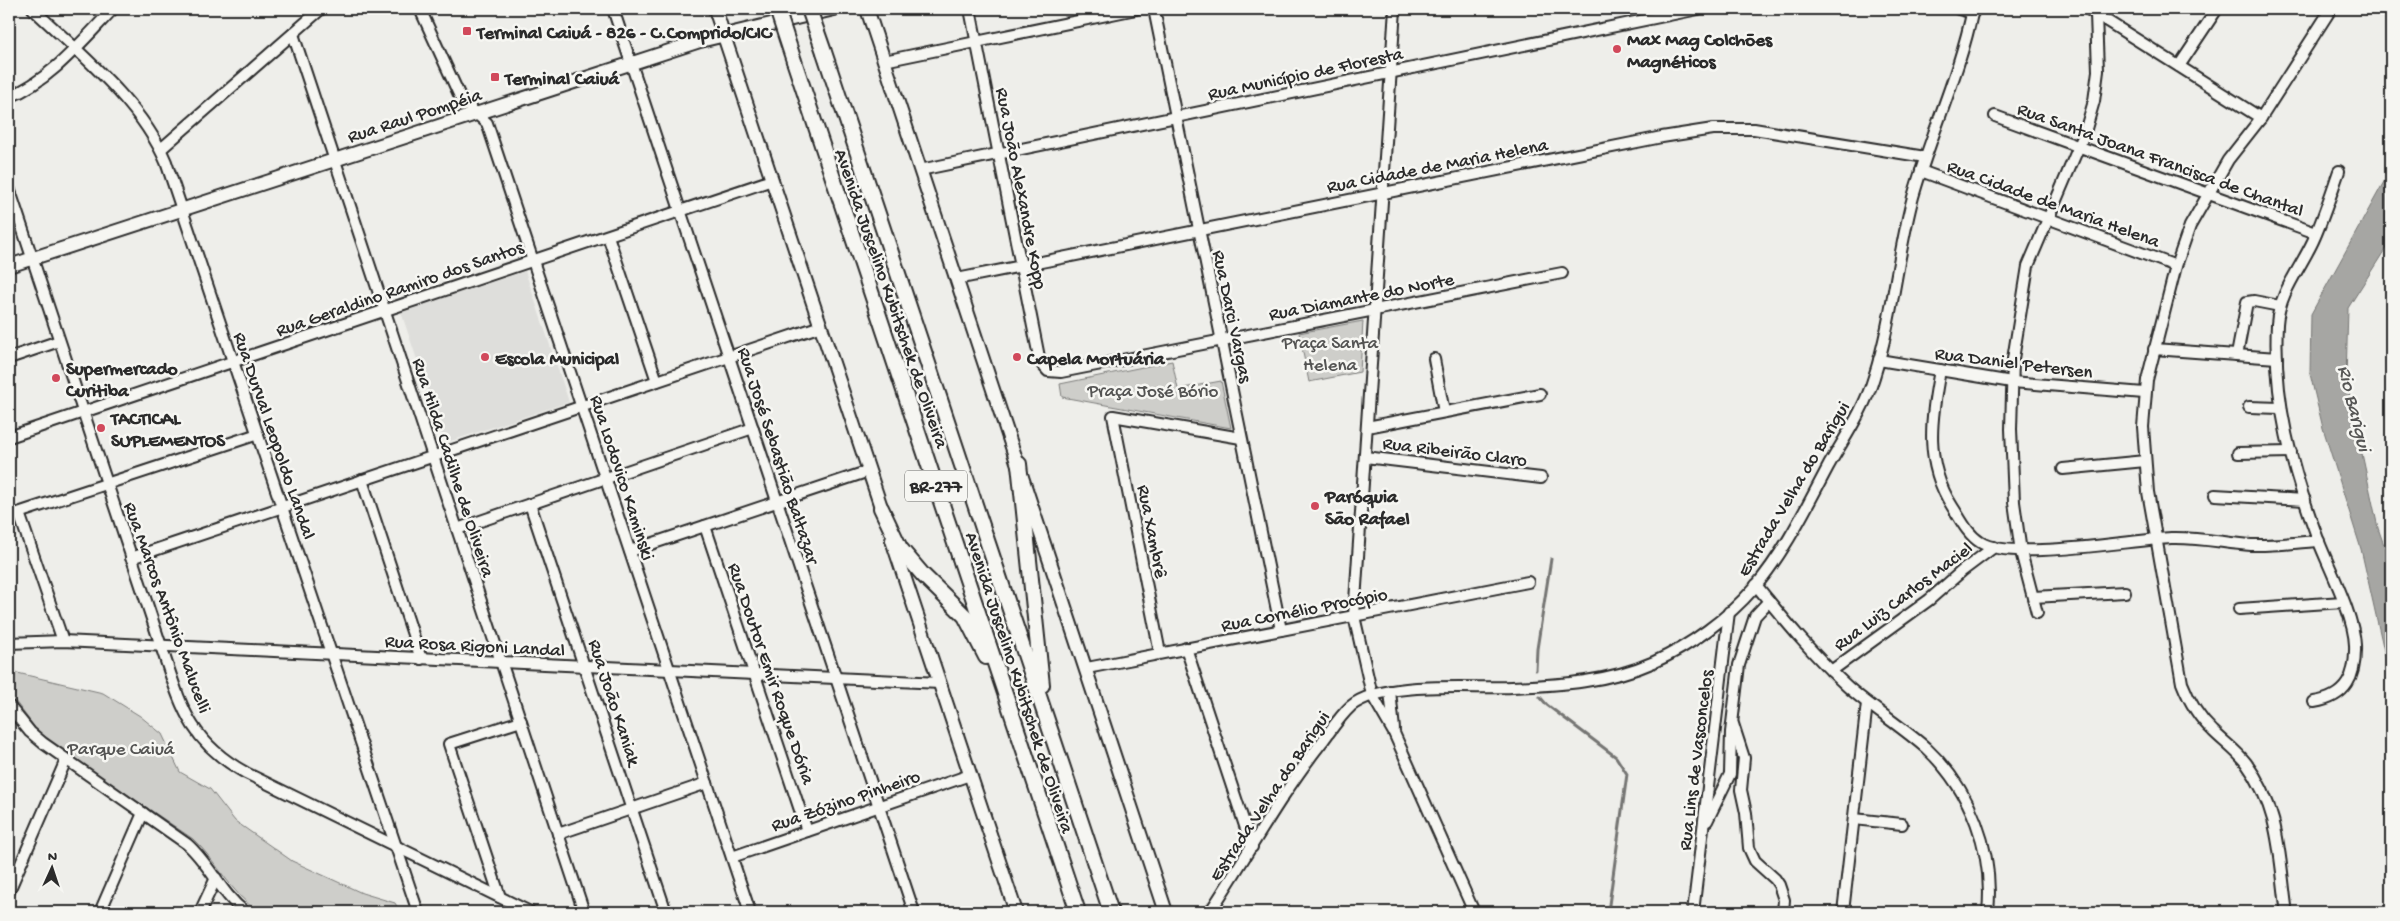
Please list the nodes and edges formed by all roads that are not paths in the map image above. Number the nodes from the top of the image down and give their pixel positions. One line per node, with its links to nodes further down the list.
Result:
1 (33, 9): 24 (street, Rua Durval Leopoldo Landal)
2 (113, 9): 24 (street)
3 (321, 9): 21 (street)
4 (420, 9): 30 (street, Rua Lodovico Kaminski)
5 (613, 9): 26 (street, Rua José Sebastião Baltazar)
6 (715, 9): 22 (main road)
7 (776, 9): 144 (highway, Avenida Juscelino Kubitschek de Oliveira / BR-277, bridge)
8 (809, 9): 149 (highway, BR-277, bridge)
9 (834, 9): 22 (main road, Rua Raul Pompéia)
10 (867, 9): 25 (main road)
11 (970, 9): 23 (street, Rua João Alexandre Kopp)
12 (1136, 9): 23 (street)
13 (1154, 9): 32 (street, Rua Darci Vargas)
14 (1395, 9): 28 (street)
15 (1698, 9): 28 (street, Rua Município de Floresta)
16 (1959, 9): 20 (street)
17 (2217, 9): 27 (street)
18 (2331, 9): 33 (street)
19 (2094, 10): 27 (street); 34 (street)
20 (1973, 11): 37 (street, Estrada Velha do Barigui)
21 (293, 34): 35 (street); 38 (street, Rua Hilda Cadilhe de Oliveira)
22 (724, 34): 26 (main road, Rua Raul Pompéia); 42 (main road)
23 (976, 42): 25 (street); 36 (street, Rua João Alexandre Kopp)
24 (75, 49): 29 (street); 35 (street, Rua Durval Leopoldo Landal)
25 (884, 61): 39 (main road)
26 (632, 63): 30 (main road, Rua Raul Pompéia); 47 (street, Rua José Sebastião Baltazar)
27 (2179, 66): 33 (street)
28 (1390, 72): 32 (street, Rua Município de Floresta); 44 (street)
29 (9, 97)
30 (476, 114): 38 (main road, Rua Raul Pompéia); 53 (street, Rua Lodovico Kaminski)
31 (1995, 116): 34 (street, Rua Santa Joana Francisca de Chantal)
32 (1176, 117): 36 (street, Rua Município de Floresta); 49 (street, Rua Darci Vargas)
33 (2261, 118): 45 (street)
34 (2078, 147): 45 (street, Rua Santa Joana Francisca de Chantal); 48 (street)
35 (161, 149): 46 (street, Rua Durval Leopoldo Landal)
36 (999, 154): 39 (street, Rua Município de Floresta); 55 (street, Rua João Alexandre Kopp)
37 (1926, 156): 40 (street, Estrada Velha do Barigui); 44 (street, Rua Cidade de Maria Helena)
38 (334, 160): 46 (main road, Rua Raul Pompéia); 60 (street, Rua Hilda Cadilhe de Oliveira)
39 (920, 170): 58 (main road)
40 (1921, 171): 48 (street, Rua Cidade de Maria Helena); 71 (street, Estrada Velha do Barigui)
41 (2340, 171): 50 (street)
42 (772, 180): 47 (street, Rua Geraldino Ramiro dos Santos); 62 (main road)
43 (9, 188): 52 (street, Rua Marcos Antônio Malucelli)
44 (1382, 193): 49 (street, Rua Cidade de Maria Helena); 61 (street)
45 (2207, 195): 50 (street, Rua Santa Joana Francisca de Chantal); 56 (street)
46 (182, 210): 52 (main road, Rua Raul Pompéia); 72 (street, Rua Durval Leopoldo Landal)
47 (681, 211): 51 (street, Rua Geraldino Ramiro dos Santos); 67 (street, Rua José Sebastião Baltazar)
48 (2048, 218): 56 (street, Rua Cidade de Maria Helena); 76 (street)
49 (1199, 230): 55 (street, Rua Cidade de Maria Helena); 63 (street, Rua Darci Vargas)
50 (2316, 233): 59 (street)
51 (608, 236): 53 (street, Rua Geraldino Ramiro dos Santos); 75 (street)
52 (32, 258): 54 (main road, Rua Raul Pompéia); 64 (street, Rua Marcos Antônio Malucelli)
53 (533, 261): 60 (street, Rua Geraldino Ramiro dos Santos); 79 (street, Rua Lodovico Kaminski)
54 (9, 266)
55 (1021, 266): 58 (street, Rua Cidade de Maria Helena); 74 (street, Rua João Alexandre Kopp)
56 (2176, 266): 65 (street)
57 (1562, 273): 61 (street, Rua Diamante do Norte)
58 (957, 279): 94 (main road)
59 (2280, 306): 66 (street); 69 (street)
60 (384, 310): 72 (street, Rua Geraldino Ramiro dos Santos); 91 (street, Rua Hilda Cadilhe de Oliveira)
61 (1374, 310): 63 (street, Rua Diamante do Norte); 84 (street)
62 (820, 326): 67 (street); 96 (main road)
63 (1221, 340): 74 (street, Rua Diamante do Norte); 88 (street, Rua Darci Vargas)
64 (60, 341): 68 (street); 82 (street, Rua Marcos Antônio Malucelli)
65 (2154, 349): 66 (street); 77 (street)
66 (2237, 355): 69 (street)
67 (729, 356): 75 (street); 85 (street, Rua José Sebastião Baltazar)
68 (9, 358)
69 (2277, 358): 81 (street)
70 (1434, 359): 83 (street)
71 (1879, 360): 73 (street, Rua Daniel Petersen); 117 (street, Estrada Velha do Barigui)
72 (233, 361): 82 (street, Rua Geraldino Ramiro dos Santos); 86 (street, Rua Durval Leopoldo Landal)
73 (1940, 370): 76 (street, Rua Daniel Petersen); 112 (street)
74 (1048, 371)
75 (656, 381): 79 (street)
76 (2012, 382): 77 (street, Rua Daniel Petersen); 114 (street)
77 (2144, 393): 93 (street)
78 (1540, 394): 83 (street)
79 (582, 406): 91 (street); 97 (street, Rua Lodovico Kaminski)
80 (2249, 408): 81 (street)
81 (2280, 408): 89 (street)
82 (83, 412): 87 (street, Rua Geraldino Ramiro dos Santos); 100 (street, Rua Marcos Antônio Malucelli)
83 (1444, 412): 84 (street)
84 (1367, 427): 92 (street)
85 (753, 428): 97 (street); 103 (street, Rua José Sebastião Baltazar)
86 (258, 434): 100 (street); 105 (street, Rua Durval Leopoldo Landal)
87 (9, 437)
88 (1241, 438): 126 (street, Rua Darci Vargas); 132 (street, Rua Xambrê)
89 (2291, 452): 90 (street); 102 (street)
90 (2238, 453)
91 (433, 456): 99 (street); 109 (street, Rua Hilda Cadilhe de Oliveira)
92 (1365, 457): 98 (street, Rua Ribeirão Claro); 125 (street)
93 (2146, 461): 95 (street); 110 (street)
94 (1018, 464): 136 (main road); 149 (highway)
95 (2063, 469)
96 (869, 471): 103 (street); 106 (main road)
97 (606, 478): 104 (street); 113 (street, Rua Lodovico Kaminski)
98 (1541, 478)
99 (362, 480): 105 (street); 133 (street)
100 (107, 484): 107 (street); 115 (street, Rua Marcos Antônio Malucelli)
101 (2215, 495): 102 (street)
102 (2305, 500): 111 (street)
103 (778, 502): 108 (street); 140 (street, Rua José Sebastião Baltazar)
104 (530, 504): 109 (street); 135 (street, Rua João Kaniak)
105 (282, 507): 115 (street); 131 (street, Rua Durval Leopoldo Landal)
106 (881, 508): 141 (main road); 144 (highway)
107 (14, 515): 127 (street)
108 (705, 526): 113 (street); 139 (street, Rua Doutor Emir Roque Dória)
109 (457, 529): 134 (street, Rua Hilda Cadilhe de Oliveira)
110 (2155, 539): 111 (street); 114 (street); 169 (street)
111 (2319, 541): 121 (street)
112 (1994, 547): 114 (street); 138 (street, Rua Luiz Carlos Maciel)
113 (630, 551): 137 (street, Rua Lodovico Kaminski)
114 (2021, 552): 119 (street)
115 (131, 558): 129 (street, Rua Marcos Antônio Malucelli)
116 (1528, 582): 125 (street, Rua Cornélio Procópio)
117 (1756, 586): 120 (street); 123 (street, Estrada Velha do Barigui)
118 (2125, 592): 119 (street)
119 (2033, 597): 124 (street)
120 (1769, 601): 138 (street); 150 (street)
121 (2343, 602): 122 (street); 145 (street)
122 (2238, 609)
123 (1729, 612): 142 (street, Estrada Velha do Barigui); 160 (street, Rua Lins de Vasconcelos)
124 (2037, 613)
125 (1354, 616): 126 (street, Rua Cornélio Procópio); 143 (street)
126 (1280, 630): 130 (street, Rua Cornélio Procópio)
127 (63, 641): 128 (street, Rua Rosa Rigoni Landal); 129 (street, Rua Rosa Rigoni Landal)
128 (9, 643)
129 (161, 646): 131 (street, Rua Rosa Rigoni Landal); 163 (street, Rua Marcos Antônio Malucelli)
130 (1186, 648): 132 (street, Rua Cornélio Procópio); 164 (street)
131 (332, 654): 133 (street, Rua Rosa Rigoni Landal); 163 (street, Rua Durval Leopoldo Landal)
132 (1160, 654): 136 (street, Rua Cornélio Procópio)
133 (421, 659): 134 (street, Rua Rosa Rigoni Landal)
134 (501, 662): 135 (street, Rua Rosa Rigoni Landal); 148 (street, Rua Hilda Cadilhe de Oliveira)
135 (586, 667): 137 (street, Rua Rosa Rigoni Landal); 156 (street, Rua João Kaniak)
136 (1087, 668): 182 (main road)
137 (670, 671): 139 (street, Rua Rosa Rigoni Landal); 154 (street, Rua Lodovico Kaminski)
138 (1831, 671): 146 (street)
139 (755, 675): 140 (street, Rua Rosa Rigoni Landal); 161 (street, Rua Doutor Emir Roque Dória)
140 (836, 679): 141 (street, Rua Rosa Rigoni Landal); 155 (street, Rua José Sebastião Baltazar)
141 (940, 683): 153 (main road)
142 (1390, 691): 143 (street, Estrada Velha do Barigui); 151 (street)
143 (1372, 695): 151 (street); 164 (street, Estrada Velha do Barigui)
144 (1006, 696): 180 (highway, Avenida Juscelino Kubitschek de Oliveira / BR-277)
145 (2314, 702)
146 (1867, 703): 158 (street); 188 (street)
147 (9, 706): 152 (street)
148 (520, 721): 162 (street, Rua Hilda Cadilhe de Oliveira); 168 (street)
149 (1047, 721): 181 (highway, BR-277)
150 (1732, 723): 160 (street); 186 (street)
151 (1394, 733): 184 (street)
152 (66, 760): 157 (street); 167 (street)
153 (970, 774): 155 (street, Rua Zózino Pinheiro); 179 (main road)
154 (708, 783): 156 (street); 165 (street, Rua Lodovico Kaminski)
155 (879, 806): 161 (street, Rua Zózino Pinheiro); 178 (street, Rua José Sebastião Baltazar)
156 (633, 809): 162 (street); 176 (street, Rua João Kaniak)
157 (143, 813): 166 (street); 170 (street)
158 (1854, 819): 159 (street); 187 (street)
159 (1902, 824)
160 (1704, 827): 185 (street, Rua Lins de Vasconcelos)
161 (807, 831): 165 (street, Rua Zózino Pinheiro)
162 (558, 834): 175 (street, Rua Hilda Cadilhe de Oliveira)
163 (396, 847): 168 (street, Rua Marcos Antônio Malucelli); 173 (street, Rua Durval Leopoldo Landal)
164 (1252, 847): 183 (street, Estrada Velha do Barigui)
165 (732, 857): 177 (street, Rua Lodovico Kaminski)
166 (216, 878): 171 (street); 172 (street)
167 (9, 891)
168 (500, 898): 174 (street, Rua Marcos Antônio Malucelli)
169 (2286, 906)
170 (100, 912)
171 (200, 912)
172 (245, 912)
173 (418, 912)
174 (530, 912)
175 (584, 912)
176 (666, 912)
177 (750, 912)
178 (914, 912)
179 (1016, 912)
180 (1078, 912)
181 (1110, 912)
182 (1166, 912)
183 (1210, 912)
184 (1474, 912)
185 (1693, 912)
186 (1783, 912)
187 (1843, 912)
188 (1988, 912)

